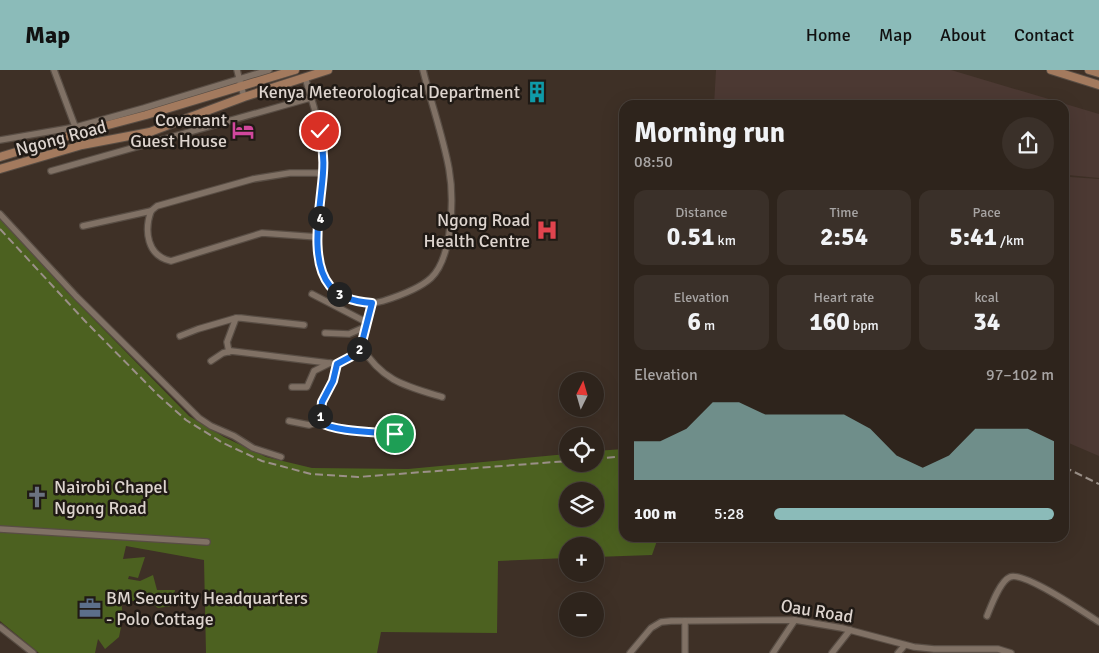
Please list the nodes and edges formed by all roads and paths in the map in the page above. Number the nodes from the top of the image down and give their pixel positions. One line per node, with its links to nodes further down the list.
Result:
1 (54, 70): 15 (street)
2 (236, 70): 11 (street)
3 (269, 70): 11 (street)
4 (295, 70): 11 (main road, Ngong Road)
5 (328, 70): 10 (main road, Ngong Road)
6 (423, 70): 27 (street)
7 (1051, 70): 12 (main road)
8 (1089, 70): 9 (main road)
9 (1099, 73)
10 (305, 77): 13 (main road, Ngong Road); 14 (street)
11 (240, 83): 13 (street); 15 (main road, Ngong Road)
12 (1099, 85)
13 (244, 97): 17 (main road, Ngong Road)
14 (310, 98): 20 (street); 21 (street)
15 (77, 130): 16 (street); 17 (street); 18 (main road, Ngong Road)
16 (0, 140)
17 (82, 145): 19 (main road, Ngong Road)
18 (0, 156)
19 (0, 169)
20 (51, 171)
21 (323, 173): 22 (street); 25 (street)
22 (151, 211): 24 (street); 25 (street)
23 (0, 214): 42 (street)
24 (83, 226)
25 (318, 237): 27 (street)
26 (312, 294): 30 (street)
27 (372, 303): 30 (street)
28 (236, 318): 29 (street); 32 (street); 34 (street)
29 (304, 324)
30 (365, 325): 31 (street); 33 (street)
31 (325, 333)
32 (180, 336)
33 (361, 346): 36 (street); 38 (street)
34 (229, 352): 35 (street); 36 (street)
35 (211, 361)
36 (334, 364): 37 (street); 40 (street)
37 (292, 387)
38 (442, 397)
39 (289, 421): 40 (street)
40 (320, 422): 41 (street)
41 (395, 434)
42 (281, 458)
43 (0, 529): 44 (street)
44 (207, 542)
45 (987, 616): 48 (street)
46 (796, 620): 47 (street, Oau Road); 50 (street, Oau Road); 56 (street)
47 (685, 621): 54 (street, Oau Road); 55 (street)
48 (1099, 622)
49 (0, 627): 53 (street)
50 (850, 630): 51 (street, Oau Road); 57 (street)
51 (905, 645): 52 (street, Oau Road); 58 (street)
52 (1003, 652): 59 (street, Oau Road)
53 (33, 653)
54 (630, 653)
55 (685, 653)
56 (773, 653)
57 (832, 653)
58 (898, 653)
59 (1011, 653)

